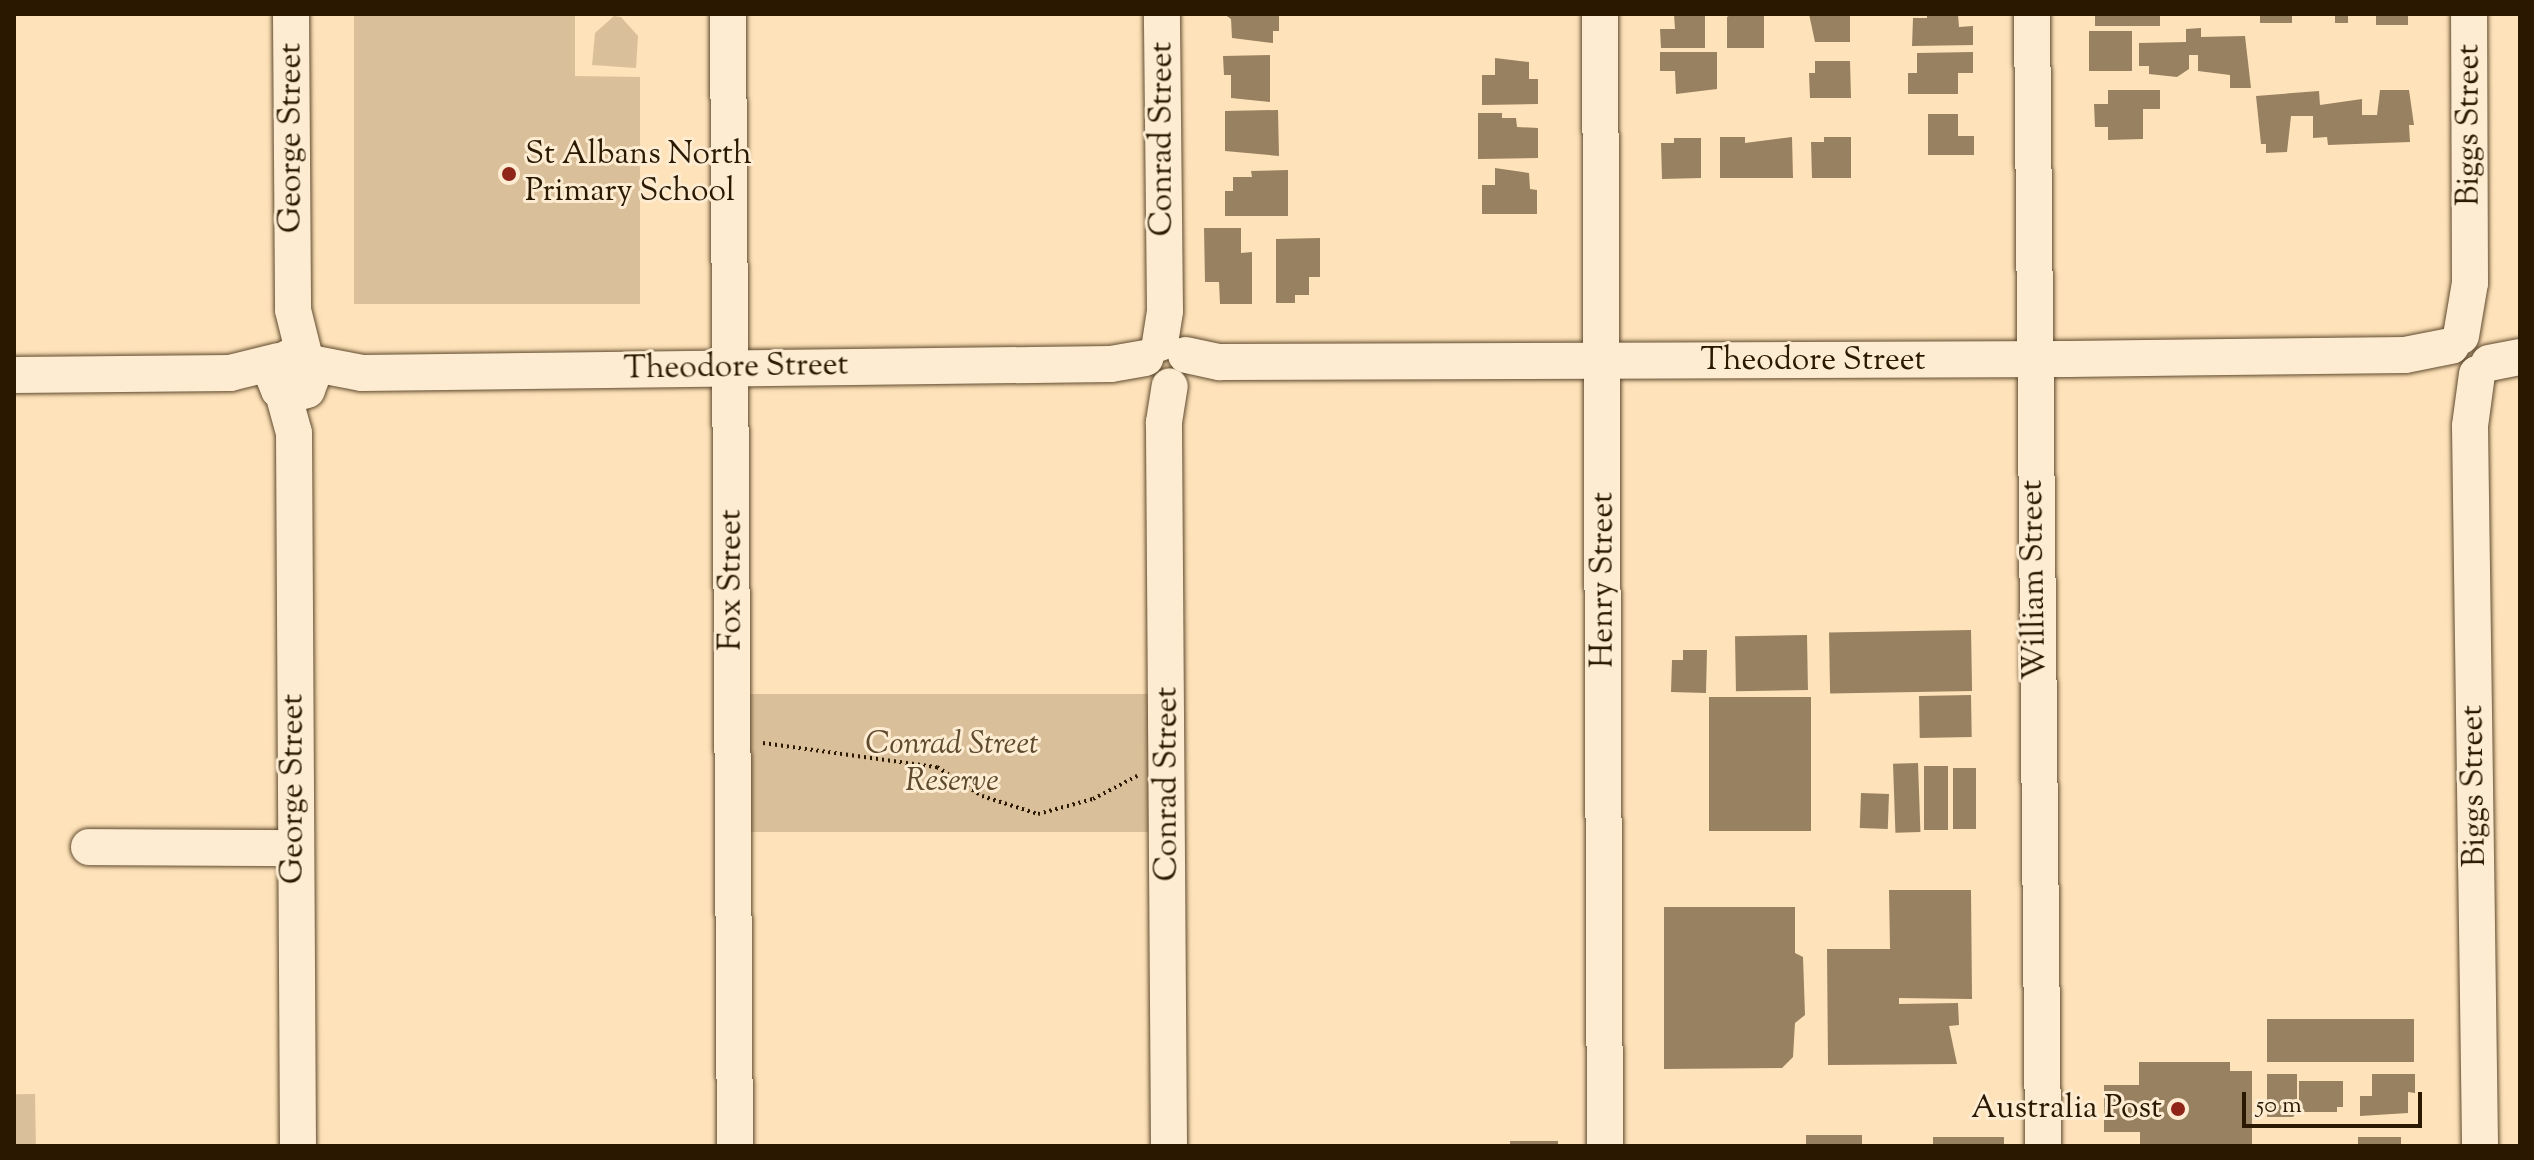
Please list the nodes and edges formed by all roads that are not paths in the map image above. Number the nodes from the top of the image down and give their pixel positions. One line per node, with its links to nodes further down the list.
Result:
1 (291, 14): 12 (street, George Street)
2 (728, 14): 11 (street, Fox Street)
3 (1162, 14): 8 (street, Conrad Street)
4 (1600, 14): 10 (street, Henry Street)
5 (2032, 14): 9 (street, William Street)
6 (2469, 14): 7 (street, Biggs Street)
7 (2480, 355): 9 (street, Theodore Street); 21 (street, Biggs Street)
8 (1165, 359): 10 (street, Theodore Street); 11 (street, Theodore Street); 18 (street, Conrad Street)
9 (2032, 359): 10 (street, Theodore Street); 20 (street, William Street)
10 (1604, 362): 19 (street, Henry Street)
11 (732, 367): 12 (street, Theodore Street); 17 (street, Fox Street)
12 (294, 374): 13 (street, Theodore Street); 15 (street, George Street)
13 (14, 375)
14 (89, 847): 15 (street)
15 (294, 848): 16 (street, George Street)
16 (298, 1146)
17 (735, 1146)
18 (1169, 1146)
19 (1605, 1146)
20 (2043, 1146)
21 (2480, 1146)

